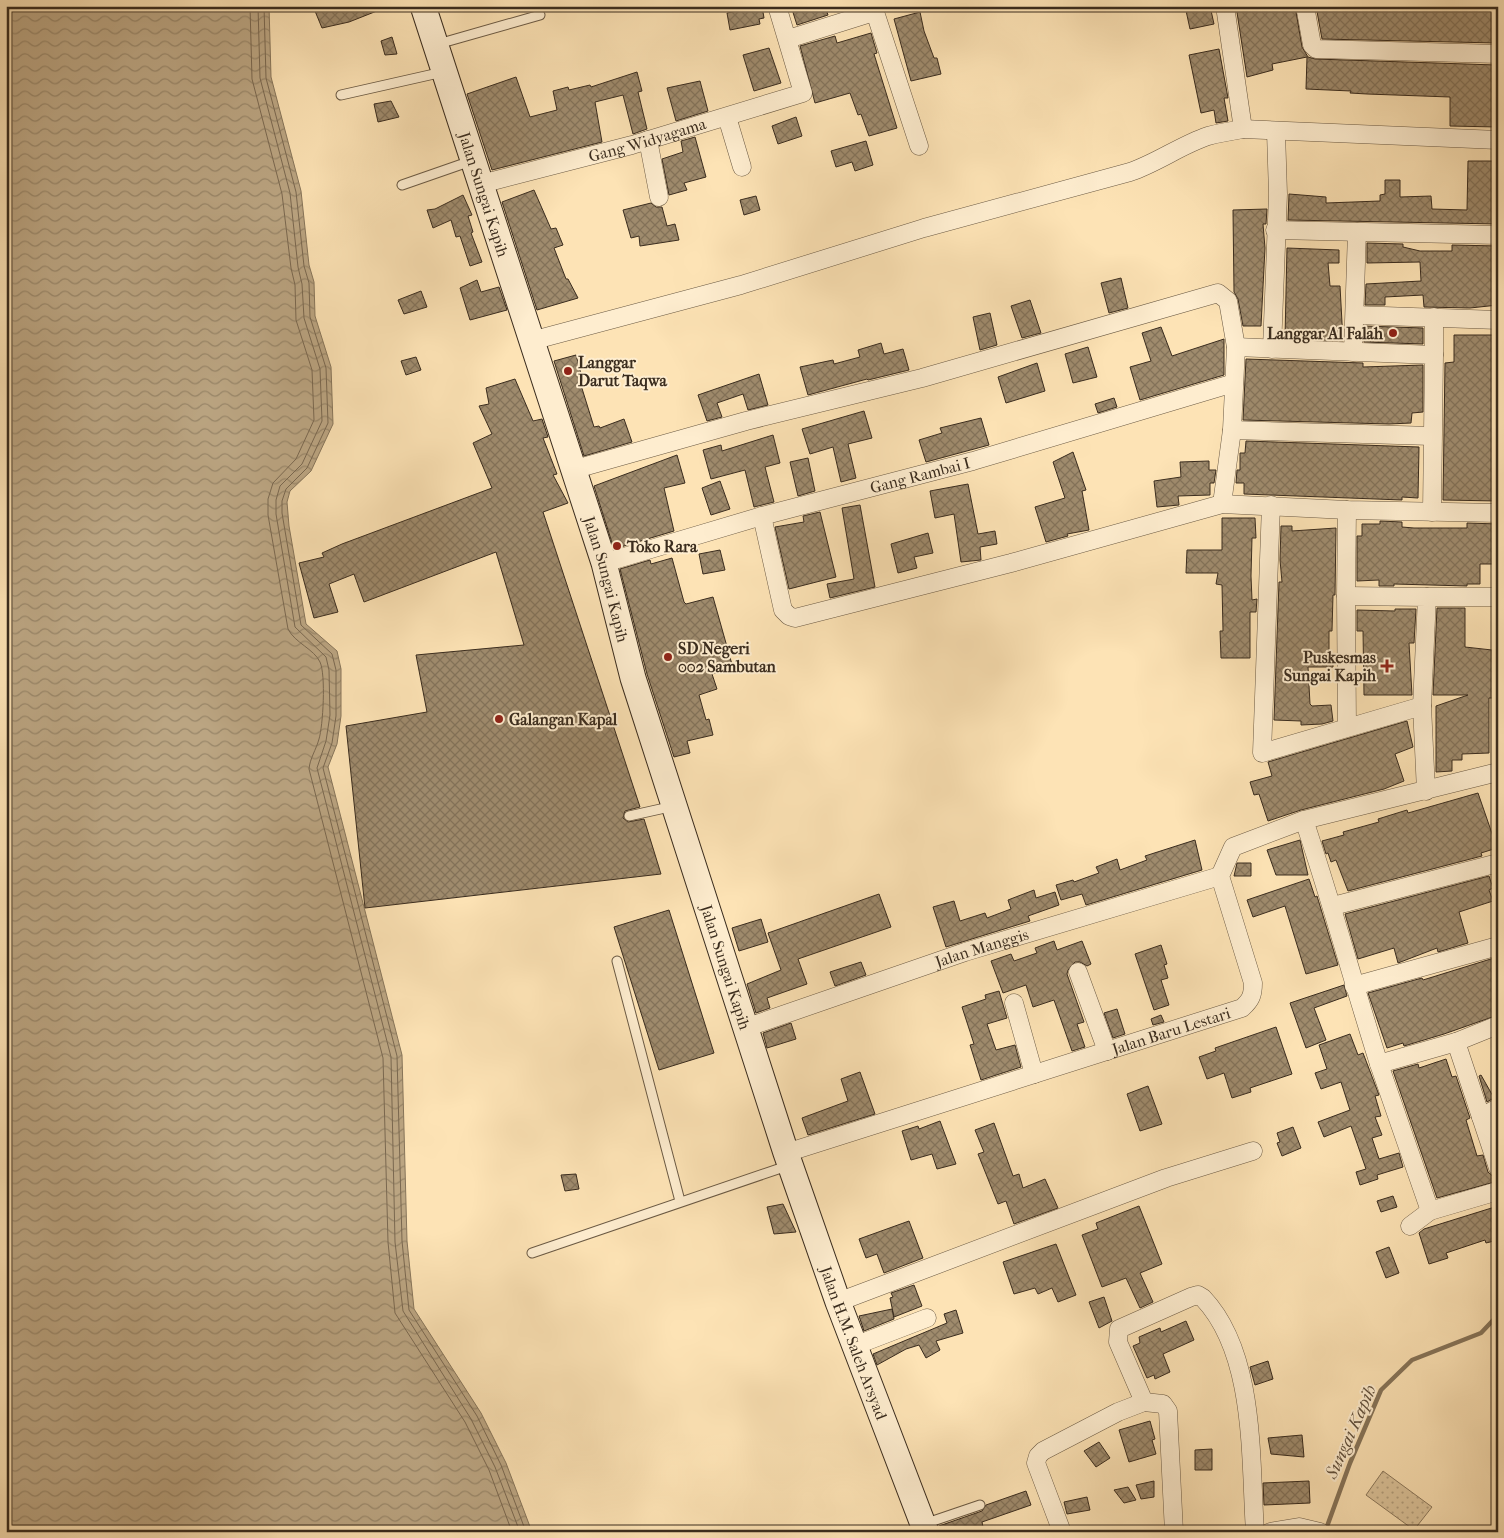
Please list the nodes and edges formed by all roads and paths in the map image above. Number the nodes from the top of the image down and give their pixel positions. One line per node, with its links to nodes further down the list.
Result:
1 (423, 6): 8 (street, Jalan Sungai Kapih)
2 (777, 6): 7 (street)
3 (1224, 6): 13 (street)
4 (1305, 6): 9 (street)
5 (874, 9): 7 (street); 17 (street)
6 (540, 15): 8 (lane)
7 (788, 39): 12 (street, Gang Widyagama)
8 (436, 45): 10 (street, Jalan Sungai Kapih)
9 (1498, 54)
10 (444, 72): 11 (lane); 18 (street, Jalan Sungai Kapih)
11 (341, 95)
12 (727, 117): 15 (street, Gang Widyagama); 19 (street)
13 (1243, 129): 14 (street); 29 (street)
14 (1276, 132): 16 (street); 23 (street)
15 (648, 140): 21 (street, Gang Widyagama); 22 (street)
16 (1498, 140)
17 (919, 146)
18 (473, 160): 20 (lane); 21 (street, Jalan Sungai Kapih)
19 (742, 167)
20 (402, 184)
21 (481, 184): 29 (street, Jalan Sungai Kapih)
22 (659, 197)
23 (1275, 230): 24 (street); 31 (street)
24 (1358, 232): 25 (street); 26 (street)
25 (1498, 234)
26 (1355, 315): 27 (street); 32 (street)
27 (1434, 317): 28 (street); 33 (street)
28 (1498, 320)
29 (531, 341): 37 (street, Jalan Sungai Kapih)
30 (1236, 347): 31 (street); 34 (street); 37 (street)
31 (1272, 349): 32 (street)
32 (1353, 352): 33 (street)
33 (1434, 355): 36 (street)
34 (1234, 383): 35 (street); 43 (street, Gang Rambai I)
35 (1232, 430): 36 (street); 38 (street)
36 (1432, 436): 41 (street)
37 (572, 470): 44 (street, Jalan Sungai Kapih)
38 (1222, 504): 39 (street); 43 (street)
39 (1271, 505): 40 (street); 49 (street)
40 (1347, 510): 41 (street); 45 (street)
41 (1432, 512): 42 (street)
42 (1498, 513)
43 (762, 516): 44 (street, Gang Rambai I)
44 (604, 563): 52 (street, Jalan Sungai Kapih)
45 (1346, 596): 46 (street); 49 (street)
46 (1427, 597): 47 (street); 48 (street)
47 (1498, 597)
48 (1422, 706): 49 (street); 51 (street)
49 (1347, 727)
50 (1498, 772): 51 (street)
51 (1426, 791): 54 (street)
52 (674, 806): 53 (lane); 64 (street, Jalan Sungai Kapih)
53 (630, 816)
54 (1304, 820): 56 (street); 57 (street)
55 (1498, 863): 57 (street)
56 (1220, 876): 64 (street, Jalan Manggis); 66 (street, Jalan Baru Lestari)
57 (1333, 906): 61 (street)
58 (1498, 946): 61 (street)
59 (617, 961): 75 (lane)
60 (1078, 972): 66 (street)
61 (1354, 986): 67 (street)
62 (1014, 1003): 68 (street)
63 (1498, 1025): 65 (street)
64 (745, 1028): 72 (street, Jalan Sungai Kapih)
65 (1456, 1042): 67 (street); 70 (street)
66 (1107, 1051): 68 (street, Jalan Baru Lestari)
67 (1379, 1064): 76 (street)
68 (1034, 1074): 72 (street, Jalan Baru Lestari)
69 (1498, 1108): 70 (street)
70 (1481, 1117): 73 (street)
71 (1253, 1151): 79 (street)
72 (788, 1159): 75 (lane); 79 (street, Jalan H.M. Saleh Arsyad)
73 (1498, 1168)
74 (1498, 1192): 76 (street)
75 (680, 1201): 78 (lane)
76 (1430, 1212): 77 (street)
77 (1410, 1226)
78 (532, 1253)
79 (838, 1302): 81 (street, Jalan H.M. Saleh Arsyad)
80 (927, 1318): 81 (street)
81 (854, 1346): 84 (street, Jalan H.M. Saleh Arsyad)
82 (1144, 1402): 86 (street); 87 (street); 88 (street)
83 (980, 1505): 84 (lane)
84 (925, 1528)
85 (1309, 1529): 89 (street)
86 (1062, 1532)
87 (1174, 1532)
88 (1255, 1532)
89 (1270, 1532)

